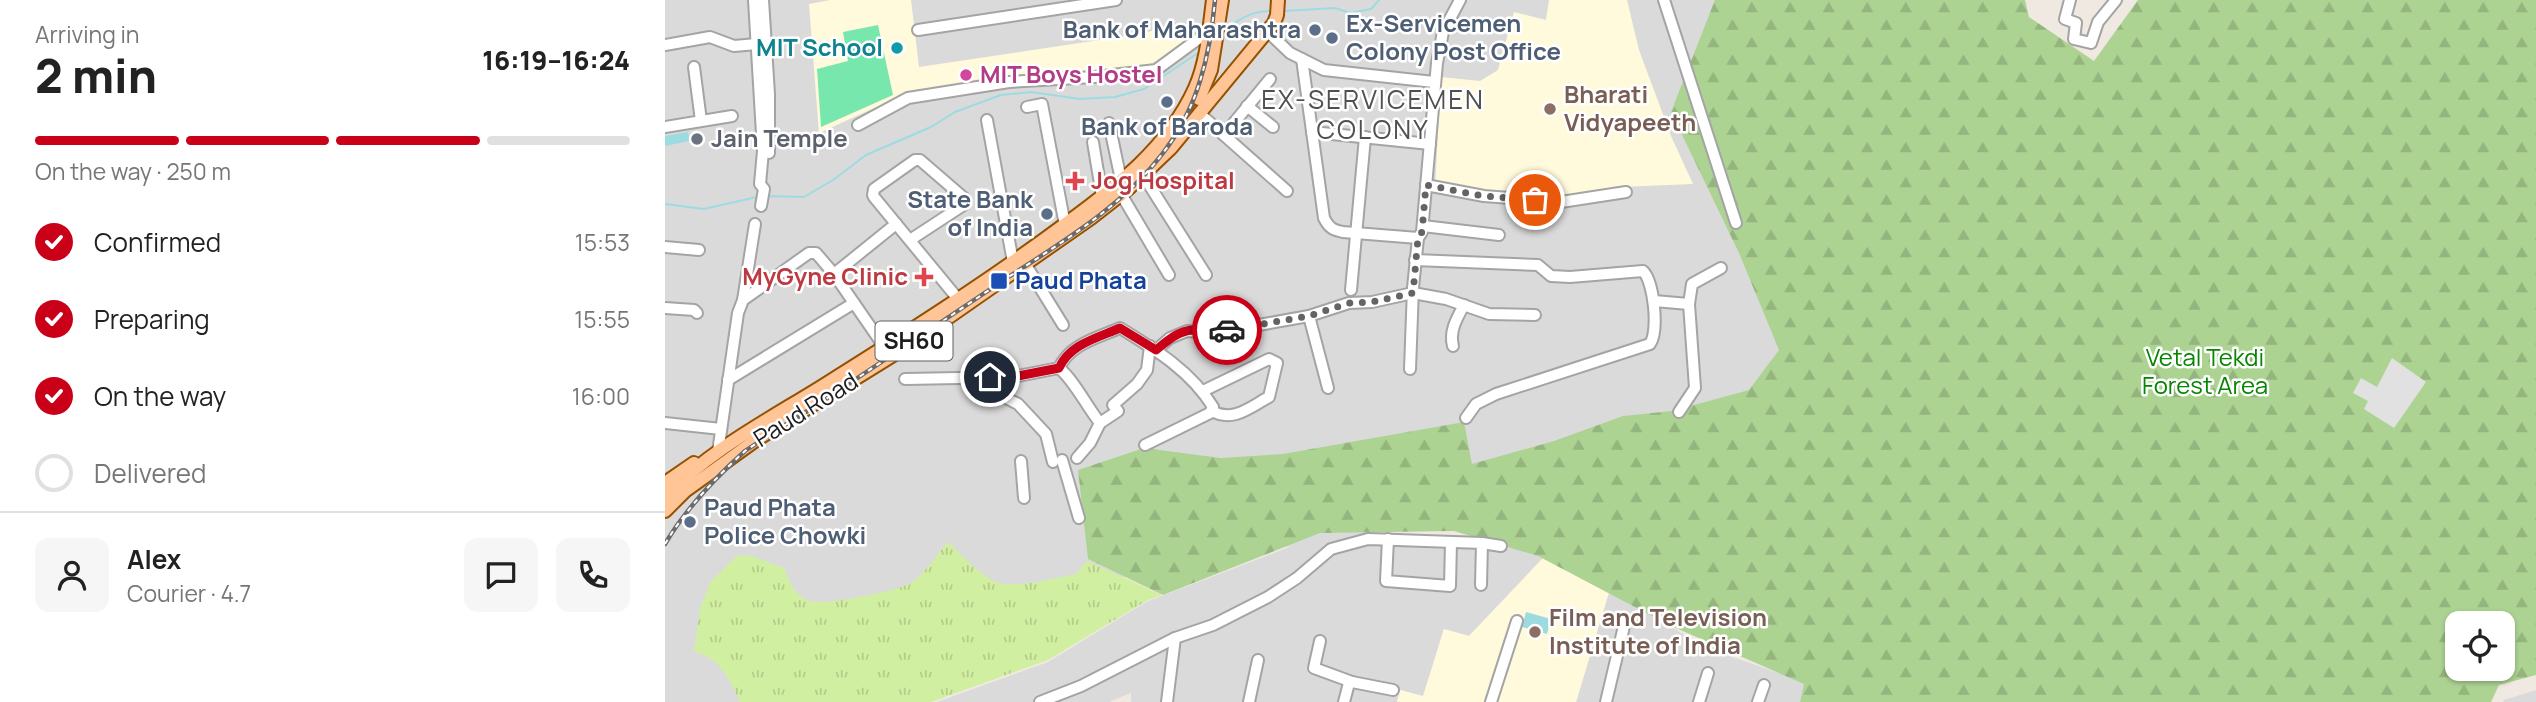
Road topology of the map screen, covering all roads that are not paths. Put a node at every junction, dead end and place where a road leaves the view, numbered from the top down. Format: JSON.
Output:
{"nodes":[{"id":1,"x":754,"y":0,"type":"edge"},
{"id":2,"x":763,"y":0,"type":"edge"},
{"id":3,"x":1116,"y":0,"type":"edge"},
{"id":4,"x":1213,"y":0,"type":"edge"},
{"id":5,"x":1222,"y":0,"type":"edge"},
{"id":6,"x":1459,"y":0,"type":"edge"},
{"id":7,"x":1664,"y":0,"type":"edge"},
{"id":8,"x":2070,"y":0,"type":"edge"},
{"id":9,"x":2111,"y":2,"type":"edge"},
{"id":10,"x":1280,"y":5,"type":"edge"},
{"id":11,"x":918,"y":30,"type":"dead end"},
{"id":12,"x":1267,"y":31,"type":"junction"},
{"id":13,"x":1213,"y":36,"type":"junction"},
{"id":14,"x":757,"y":44,"type":"junction"},
{"id":15,"x":665,"y":45,"type":"edge"},
{"id":16,"x":1302,"y":59,"type":"junction"},
{"id":17,"x":1206,"y":64,"type":"junction"},
{"id":18,"x":694,"y":67,"type":"dead end"},
{"id":19,"x":1270,"y":79,"type":"dead end"},
{"id":20,"x":1226,"y":81,"type":"junction"},
{"id":21,"x":1434,"y":82,"type":"junction"},
{"id":22,"x":1247,"y":106,"type":"junction"},
{"id":23,"x":1027,"y":107,"type":"dead end"},
{"id":24,"x":1199,"y":113,"type":"junction"},
{"id":25,"x":731,"y":116,"type":"dead end"},
{"id":26,"x":987,"y":120,"type":"dead end"},
{"id":27,"x":701,"y":121,"type":"junction"},
{"id":28,"x":1109,"y":123,"type":"dead end"},
{"id":29,"x":858,"y":125,"type":"dead end"},
{"id":30,"x":665,"y":127,"type":"edge"},
{"id":31,"x":1273,"y":127,"type":"dead end"},
{"id":32,"x":1312,"y":132,"type":"junction"},
{"id":33,"x":1224,"y":135,"type":"junction"},
{"id":34,"x":1365,"y":137,"type":"junction"},
{"id":35,"x":1093,"y":142,"type":"dead end"},
{"id":36,"x":1430,"y":144,"type":"junction"},
{"id":37,"x":1143,"y":175,"type":"junction"},
{"id":38,"x":1121,"y":180,"type":"junction"},
{"id":39,"x":1426,"y":185,"type":"junction"},
{"id":40,"x":1286,"y":191,"type":"dead end"},
{"id":41,"x":1626,"y":192,"type":"dead end"},
{"id":42,"x":1121,"y":194,"type":"junction"},
{"id":43,"x":1102,"y":196,"type":"junction"},
{"id":44,"x":1736,"y":223,"type":"dead end"},
{"id":45,"x":755,"y":224,"type":"dead end"},
{"id":46,"x":897,"y":224,"type":"junction"},
{"id":47,"x":1065,"y":225,"type":"junction"},
{"id":48,"x":1423,"y":226,"type":"junction"},
{"id":49,"x":1356,"y":233,"type":"junction"},
{"id":50,"x":1499,"y":235,"type":"dead end"},
{"id":51,"x":1418,"y":238,"type":"junction"},
{"id":52,"x":910,"y":240,"type":"junction"},
{"id":53,"x":665,"y":247,"type":"edge"},
{"id":54,"x":699,"y":250,"type":"dead end"},
{"id":55,"x":1415,"y":260,"type":"junction"},
{"id":56,"x":1020,"y":263,"type":"junction"},
{"id":57,"x":1721,"y":268,"type":"dead end"},
{"id":58,"x":834,"y":274,"type":"junction"},
{"id":59,"x":1169,"y":275,"type":"dead end"},
{"id":60,"x":1206,"y":275,"type":"dead end"},
{"id":61,"x":1351,"y":290,"type":"dead end"},
{"id":62,"x":1413,"y":293,"type":"junction"},
{"id":63,"x":958,"y":299,"type":"junction"},
{"id":64,"x":743,"y":300,"type":"junction"},
{"id":65,"x":1654,"y":301,"type":"junction"},
{"id":66,"x":854,"y":303,"type":"junction"},
{"id":67,"x":1689,"y":304,"type":"junction"},
{"id":68,"x":1464,"y":305,"type":"junction"},
{"id":69,"x":665,"y":308,"type":"edge"},
{"id":70,"x":697,"y":313,"type":"dead end"},
{"id":71,"x":1535,"y":315,"type":"dead end"},
{"id":72,"x":1309,"y":316,"type":"junction"},
{"id":73,"x":1063,"y":325,"type":"dead end"},
{"id":74,"x":1453,"y":346,"type":"dead end"},
{"id":75,"x":885,"y":348,"type":"junction"},
{"id":76,"x":1153,"y":348,"type":"junction"},
{"id":77,"x":1059,"y":368,"type":"junction"},
{"id":78,"x":1410,"y":369,"type":"dead end"},
{"id":79,"x":966,"y":377,"type":"junction"},
{"id":80,"x":905,"y":379,"type":"dead end"},
{"id":81,"x":728,"y":380,"type":"junction"},
{"id":82,"x":1328,"y":388,"type":"dead end"},
{"id":83,"x":1203,"y":391,"type":"junction"},
{"id":84,"x":1212,"y":411,"type":"junction"},
{"id":85,"x":1679,"y":412,"type":"dead end"},
{"id":86,"x":1466,"y":418,"type":"dead end"},
{"id":87,"x":665,"y":423,"type":"edge"},
{"id":88,"x":1100,"y":423,"type":"junction"},
{"id":89,"x":721,"y":429,"type":"junction"},
{"id":90,"x":1145,"y":444,"type":"dead end"},
{"id":91,"x":717,"y":453,"type":"junction"},
{"id":92,"x":1077,"y":458,"type":"dead end"},
{"id":93,"x":1021,"y":461,"type":"dead end"},
{"id":94,"x":665,"y":483,"type":"edge"},
{"id":95,"x":665,"y":497,"type":"edge"},
{"id":96,"x":1024,"y":498,"type":"dead end"},
{"id":97,"x":665,"y":511,"type":"edge"},
{"id":98,"x":1079,"y":518,"type":"dead end"},
{"id":99,"x":1388,"y":540,"type":"junction"},
{"id":100,"x":1451,"y":542,"type":"junction"},
{"id":101,"x":1482,"y":543,"type":"junction"},
{"id":102,"x":1501,"y":546,"type":"dead end"},
{"id":103,"x":1481,"y":585,"type":"dead end"},
{"id":104,"x":1517,"y":621,"type":"dead end"},
{"id":105,"x":1625,"y":622,"type":"dead end"},
{"id":106,"x":1175,"y":638,"type":"junction"},
{"id":107,"x":1320,"y":641,"type":"dead end"},
{"id":108,"x":1258,"y":660,"type":"dead end"},
{"id":109,"x":1708,"y":673,"type":"dead end"},
{"id":110,"x":1352,"y":682,"type":"junction"},
{"id":111,"x":1764,"y":685,"type":"dead end"},
{"id":112,"x":1393,"y":691,"type":"dead end"},
{"id":113,"x":1040,"y":702,"type":"edge"},
{"id":114,"x":1167,"y":702,"type":"edge"},
{"id":115,"x":1249,"y":702,"type":"edge"},
{"id":116,"x":1344,"y":702,"type":"edge"},
{"id":117,"x":1491,"y":702,"type":"edge"},
{"id":118,"x":1606,"y":702,"type":"edge"},
{"id":119,"x":1699,"y":702,"type":"edge"},
{"id":120,"x":1758,"y":702,"type":"edge"}],
"edges":[{"from":1,"to":14,"type":"street"},
{"from":2,"to":14,"type":"street"},
{"from":3,"to":11,"type":"street"},
{"from":4,"to":13,"type":"main road","name":"Paud Road"},
{"from":5,"to":13,"type":"main road"},
{"from":6,"to":21,"type":"street"},
{"from":7,"to":44,"type":"street"},
{"from":8,"to":9,"type":"street"},
{"from":10,"to":12,"type":"main road","name":"Paud Road","number":"SH60"},
{"from":12,"to":16,"type":"street"},
{"from":12,"to":20,"type":"main road","name":"Paud Road","number":"SH60"},
{"from":13,"to":17,"type":"main road","name":"Paud Road"},
{"from":13,"to":29,"type":"street"},
{"from":14,"to":15,"type":"street"},
{"from":16,"to":21,"type":"street"},
{"from":16,"to":32,"type":"street"},
{"from":17,"to":20,"type":"main road"},
{"from":17,"to":38,"type":"main road","name":"Paud Road"},
{"from":18,"to":27,"type":"street"},
{"from":19,"to":22,"type":"street"},
{"from":20,"to":24,"type":"main road","name":"Paud Road","number":"SH60"},
{"from":21,"to":36,"type":"street"},
{"from":22,"to":31,"type":"street"},
{"from":22,"to":33,"type":"street"},
{"from":23,"to":47,"type":"street"},
{"from":24,"to":33,"type":"street"},
{"from":24,"to":37,"type":"main road","name":"Paud Road","number":"SH60"},
{"from":25,"to":27,"type":"street"},
{"from":26,"to":56,"type":"street"},
{"from":27,"to":30,"type":"street"},
{"from":28,"to":38,"type":"street"},
{"from":32,"to":34,"type":"street"},
{"from":32,"to":49,"type":"street"},
{"from":33,"to":40,"type":"street"},
{"from":34,"to":36,"type":"street"},
{"from":34,"to":49,"type":"street"},
{"from":35,"to":43,"type":"street"},
{"from":36,"to":39,"type":"street"},
{"from":37,"to":42,"type":"main road","name":"Paud Road","number":"SH60"},
{"from":37,"to":60,"type":"street"},
{"from":38,"to":43,"type":"main road","name":"Paud Road"},
{"from":39,"to":41,"type":"street"},
{"from":39,"to":48,"type":"street"},
{"from":42,"to":56,"type":"main road","name":"Paud Road","number":"SH60"},
{"from":42,"to":59,"type":"street"},
{"from":43,"to":47,"type":"main road","name":"Paud Road"},
{"from":45,"to":64,"type":"street"},
{"from":46,"to":52,"type":"street"},
{"from":46,"to":52,"type":"street"},
{"from":46,"to":58,"type":"street"},
{"from":47,"to":56,"type":"main road","name":"Paud Road"},
{"from":48,"to":50,"type":"street"},
{"from":48,"to":51,"type":"street"},
{"from":49,"to":51,"type":"street"},
{"from":49,"to":61,"type":"street"},
{"from":51,"to":55,"type":"street"},
{"from":52,"to":63,"type":"street"},
{"from":53,"to":54,"type":"street"},
{"from":55,"to":62,"type":"street"},
{"from":55,"to":65,"type":"street"},
{"from":56,"to":63,"type":"main road","name":"Paud Road"},
{"from":56,"to":73,"type":"street"},
{"from":56,"to":97,"type":"main road","name":"Paud Road","number":"SH60"},
{"from":57,"to":67,"type":"street"},
{"from":58,"to":64,"type":"street"},
{"from":58,"to":66,"type":"street"},
{"from":62,"to":68,"type":"street"},
{"from":62,"to":72,"type":"street"},
{"from":62,"to":78,"type":"street"},
{"from":63,"to":75,"type":"main road","name":"Paud Road"},
{"from":64,"to":81,"type":"street"},
{"from":65,"to":67,"type":"street"},
{"from":65,"to":86,"type":"street"},
{"from":66,"to":75,"type":"street"},
{"from":66,"to":81,"type":"street"},
{"from":67,"to":85,"type":"street"},
{"from":68,"to":71,"type":"street"},
{"from":68,"to":74,"type":"street"},
{"from":69,"to":70,"type":"street"},
{"from":72,"to":76,"type":"street"},
{"from":72,"to":82,"type":"street"},
{"from":75,"to":91,"type":"main road","name":"Paud Road"},
{"from":76,"to":77,"type":"street"},
{"from":76,"to":83,"type":"street"},
{"from":76,"to":88,"type":"street"},
{"from":77,"to":79,"type":"street"},
{"from":77,"to":88,"type":"street"},
{"from":79,"to":80,"type":"street"},
{"from":79,"to":98,"type":"street"},
{"from":81,"to":89,"type":"street"},
{"from":83,"to":84,"type":"street"},
{"from":83,"to":84,"type":"street"},
{"from":84,"to":90,"type":"street"},
{"from":87,"to":89,"type":"street"},
{"from":88,"to":92,"type":"street"},
{"from":89,"to":91,"type":"street"},
{"from":91,"to":94,"type":"main road"},
{"from":91,"to":95,"type":"main road","name":"Paud Road"},
{"from":93,"to":96,"type":"street"},
{"from":99,"to":100,"type":"street"},
{"from":99,"to":100,"type":"street"},
{"from":99,"to":106,"type":"street"},
{"from":100,"to":101,"type":"street"},
{"from":101,"to":102,"type":"street"},
{"from":101,"to":103,"type":"street"},
{"from":104,"to":117,"type":"street"},
{"from":105,"to":118,"type":"street"},
{"from":106,"to":113,"type":"street"},
{"from":106,"to":114,"type":"street"},
{"from":107,"to":110,"type":"street"},
{"from":108,"to":115,"type":"street"},
{"from":109,"to":119,"type":"street"},
{"from":110,"to":112,"type":"street"},
{"from":110,"to":116,"type":"street"},
{"from":111,"to":120,"type":"street"}]}
